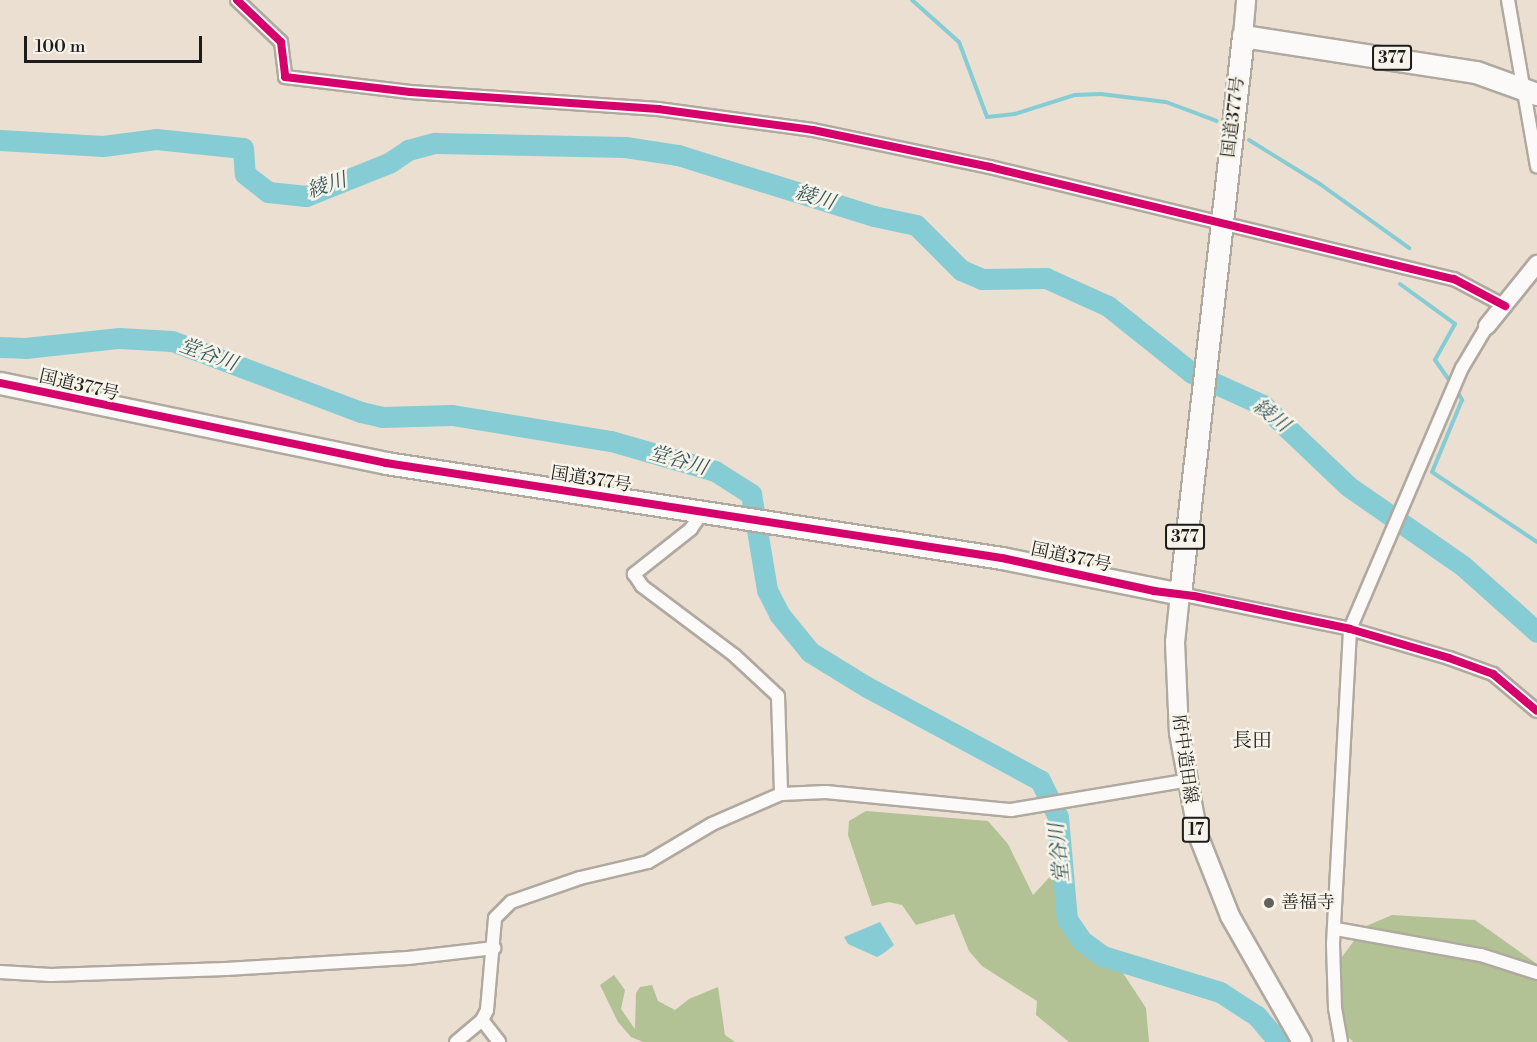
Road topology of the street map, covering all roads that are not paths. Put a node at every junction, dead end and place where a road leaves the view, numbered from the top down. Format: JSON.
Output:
{"nodes":[{"id":1,"x":237,"y":0,"type":"edge"},
{"id":2,"x":1246,"y":0,"type":"edge"},
{"id":3,"x":1508,"y":0,"type":"edge"},
{"id":4,"x":1243,"y":36,"type":"junction"},
{"id":5,"x":1530,"y":91,"type":"edge"},
{"id":6,"x":1537,"y":166,"type":"edge"},
{"id":7,"x":1220,"y":228,"type":"junction"},
{"id":8,"x":1537,"y":264,"type":"edge"},
{"id":9,"x":1505,"y":306,"type":"junction"},
{"id":10,"x":1487,"y":326,"type":"joint"},
{"id":11,"x":0,"y":383,"type":"edge"},
{"id":12,"x":702,"y":513,"type":"junction"},
{"id":13,"x":1180,"y":594,"type":"junction"},
{"id":14,"x":1350,"y":629,"type":"junction"},
{"id":15,"x":1537,"y":711,"type":"edge"},
{"id":16,"x":1185,"y":781,"type":"junction"},
{"id":17,"x":782,"y":794,"type":"junction"},
{"id":18,"x":1336,"y":929,"type":"junction"},
{"id":19,"x":495,"y":948,"type":"junction"},
{"id":20,"x":0,"y":972,"type":"edge"},
{"id":21,"x":1537,"y":973,"type":"edge"},
{"id":22,"x":482,"y":1020,"type":"junction"},
{"id":23,"x":456,"y":1042,"type":"edge"},
{"id":24,"x":499,"y":1042,"type":"edge"},
{"id":25,"x":1302,"y":1042,"type":"edge"},
{"id":26,"x":1341,"y":1042,"type":"edge"}],
"edges":[{"from":1,"to":7,"type":"street"},
{"from":2,"to":4,"type":"main road"},
{"from":3,"to":5,"type":"street"},
{"from":4,"to":5,"type":"highway","number":"377"},
{"from":4,"to":7,"type":"highway","name":"国道377号","number":"377"},
{"from":5,"to":6,"type":"street"},
{"from":7,"to":9,"type":"street"},
{"from":7,"to":13,"type":"highway","name":"国道377号","number":"377"},
{"from":8,"to":9,"type":"street"},
{"from":9,"to":10,"type":"street"},
{"from":10,"to":14,"type":"street"},
{"from":11,"to":12,"type":"highway","name":"国道377号"},
{"from":12,"to":13,"type":"highway","name":"国道377号"},
{"from":12,"to":17,"type":"street"},
{"from":13,"to":14,"type":"street"},
{"from":13,"to":16,"type":"main road","name":"府中造田線","number":"17"},
{"from":14,"to":15,"type":"street"},
{"from":14,"to":18,"type":"street"},
{"from":16,"to":17,"type":"street"},
{"from":16,"to":25,"type":"main road","name":"府中造田線","number":"17"},
{"from":17,"to":19,"type":"street"},
{"from":18,"to":21,"type":"street"},
{"from":18,"to":26,"type":"street"},
{"from":19,"to":20,"type":"street"},
{"from":19,"to":22,"type":"street"},
{"from":22,"to":23,"type":"street"},
{"from":22,"to":24,"type":"street"}]}
